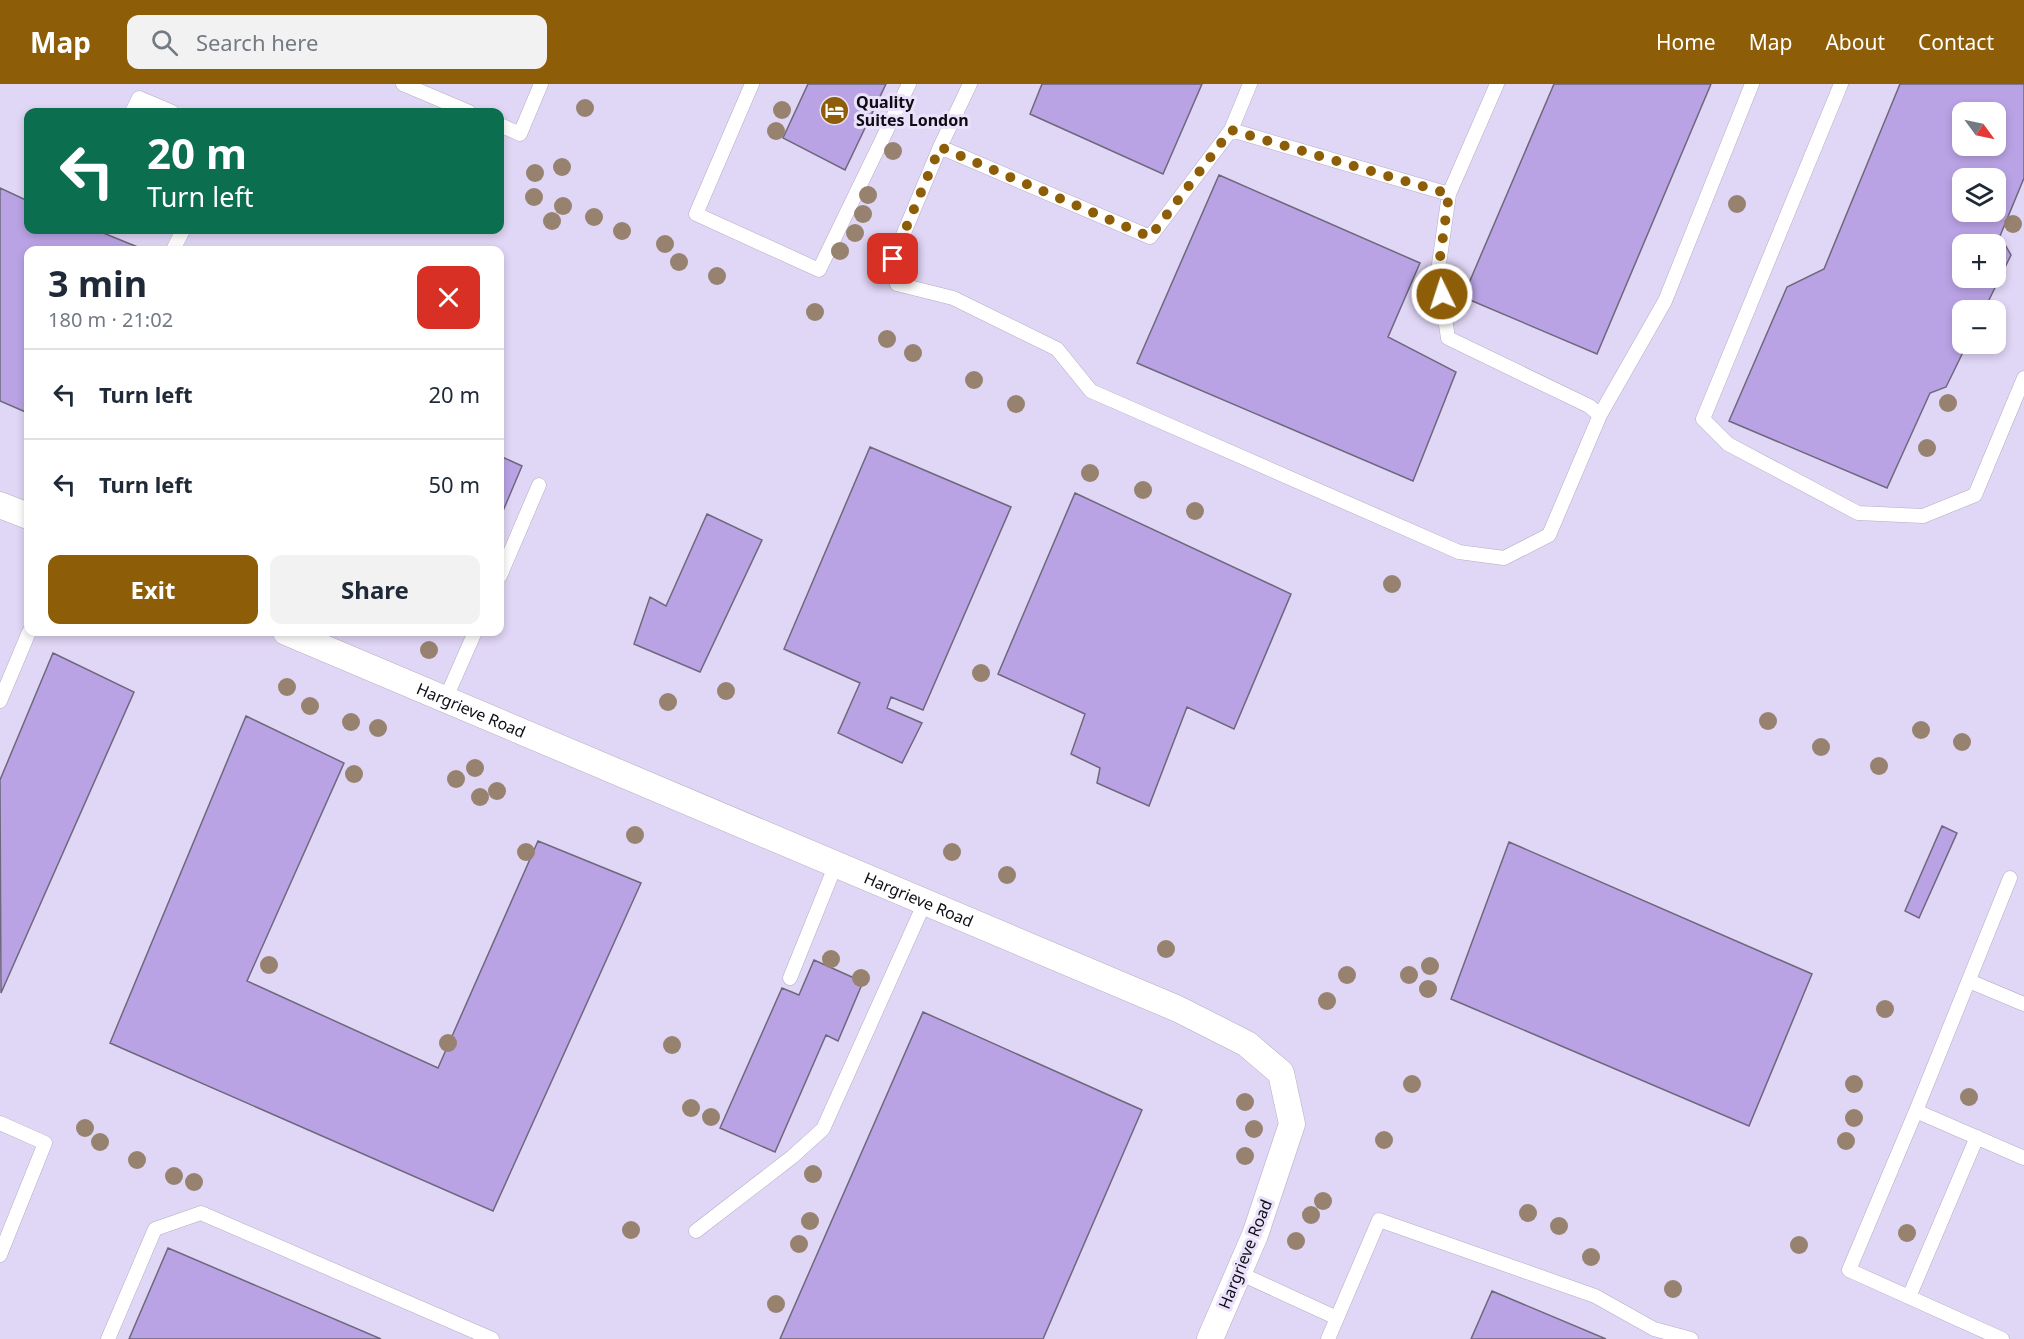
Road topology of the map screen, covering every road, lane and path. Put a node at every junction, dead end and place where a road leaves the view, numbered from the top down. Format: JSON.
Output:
{"nodes":[{"id":1,"x":403,"y":84,"type":"edge"},
{"id":2,"x":541,"y":84,"type":"edge"},
{"id":3,"x":752,"y":84,"type":"edge"},
{"id":4,"x":909,"y":84,"type":"edge"},
{"id":5,"x":970,"y":84,"type":"edge"},
{"id":6,"x":1250,"y":84,"type":"edge"},
{"id":7,"x":1497,"y":84,"type":"edge"},
{"id":8,"x":1752,"y":84,"type":"edge"},
{"id":9,"x":1841,"y":84,"type":"edge"},
{"id":10,"x":134,"y":108,"type":"edge"},
{"id":11,"x":163,"y":108,"type":"edge"},
{"id":12,"x":460,"y":108,"type":"edge"},
{"id":13,"x":504,"y":127,"type":"edge"},
{"id":14,"x":1231,"y":130,"type":"junction"},
{"id":15,"x":940,"y":147,"type":"junction"},
{"id":16,"x":1449,"y":194,"type":"junction"},
{"id":17,"x":2024,"y":378,"type":"edge"},
{"id":18,"x":1600,"y":415,"type":"junction"},
{"id":19,"x":539,"y":486,"type":"dead end"},
{"id":20,"x":0,"y":505,"type":"edge"},
{"id":21,"x":24,"y":514,"type":"edge"},
{"id":22,"x":504,"y":567,"type":"edge"},
{"id":23,"x":27,"y":636,"type":"edge"},
{"id":24,"x":295,"y":636,"type":"edge"},
{"id":25,"x":473,"y":636,"type":"edge"},
{"id":26,"x":0,"y":700,"type":"edge"},
{"id":27,"x":445,"y":700,"type":"junction"},
{"id":28,"x":836,"y":864,"type":"junction"},
{"id":29,"x":2010,"y":878,"type":"dead end"},
{"id":30,"x":925,"y":902,"type":"junction"},
{"id":31,"x":790,"y":978,"type":"dead end"},
{"id":32,"x":1968,"y":981,"type":"junction"},
{"id":33,"x":2024,"y":1004,"type":"edge"},
{"id":34,"x":1916,"y":1111,"type":"junction"},
{"id":35,"x":0,"y":1124,"type":"edge"},
{"id":36,"x":1977,"y":1137,"type":"junction"},
{"id":37,"x":2024,"y":1158,"type":"edge"},
{"id":38,"x":696,"y":1231,"type":"dead end"},
{"id":39,"x":0,"y":1255,"type":"edge"},
{"id":40,"x":1239,"y":1273,"type":"junction"},
{"id":41,"x":1910,"y":1298,"type":"junction"},
{"id":42,"x":1337,"y":1318,"type":"junction"},
{"id":43,"x":108,"y":1339,"type":"edge"},
{"id":44,"x":492,"y":1339,"type":"edge"},
{"id":45,"x":1210,"y":1339,"type":"edge"},
{"id":46,"x":1328,"y":1339,"type":"edge"},
{"id":47,"x":1691,"y":1339,"type":"edge"},
{"id":48,"x":2002,"y":1339,"type":"edge"}],
"edges":[{"from":1,"to":12,"type":"lane"},
{"from":2,"to":13,"type":"lane"},
{"from":3,"to":4,"type":"lane"},
{"from":5,"to":15,"type":"lane"},
{"from":6,"to":14,"type":"lane"},
{"from":7,"to":16,"type":"lane"},
{"from":8,"to":18,"type":"lane"},
{"from":9,"to":17,"type":"lane"},
{"from":10,"to":11,"type":"lane"},
{"from":14,"to":15,"type":"lane"},
{"from":14,"to":16,"type":"lane"},
{"from":15,"to":18,"type":"lane"},
{"from":16,"to":18,"type":"lane"},
{"from":19,"to":22,"type":"lane"},
{"from":20,"to":21,"type":"street"},
{"from":23,"to":26,"type":"lane"},
{"from":24,"to":27,"type":"street","name":"Hargrieve Road"},
{"from":25,"to":27,"type":"lane"},
{"from":27,"to":28,"type":"street","name":"Hargrieve Road"},
{"from":28,"to":30,"type":"street","name":"Hargrieve Road"},
{"from":28,"to":31,"type":"lane"},
{"from":29,"to":32,"type":"lane"},
{"from":30,"to":38,"type":"lane"},
{"from":30,"to":40,"type":"street","name":"Hargrieve Road"},
{"from":32,"to":33,"type":"lane"},
{"from":32,"to":34,"type":"lane"},
{"from":34,"to":36,"type":"lane"},
{"from":34,"to":41,"type":"lane"},
{"from":35,"to":39,"type":"lane"},
{"from":36,"to":37,"type":"lane"},
{"from":36,"to":41,"type":"lane"},
{"from":40,"to":42,"type":"lane"},
{"from":40,"to":45,"type":"street","name":"Hargrieve Road"},
{"from":41,"to":48,"type":"lane"},
{"from":42,"to":46,"type":"lane"},
{"from":42,"to":47,"type":"lane"},
{"from":43,"to":44,"type":"lane"}]}
